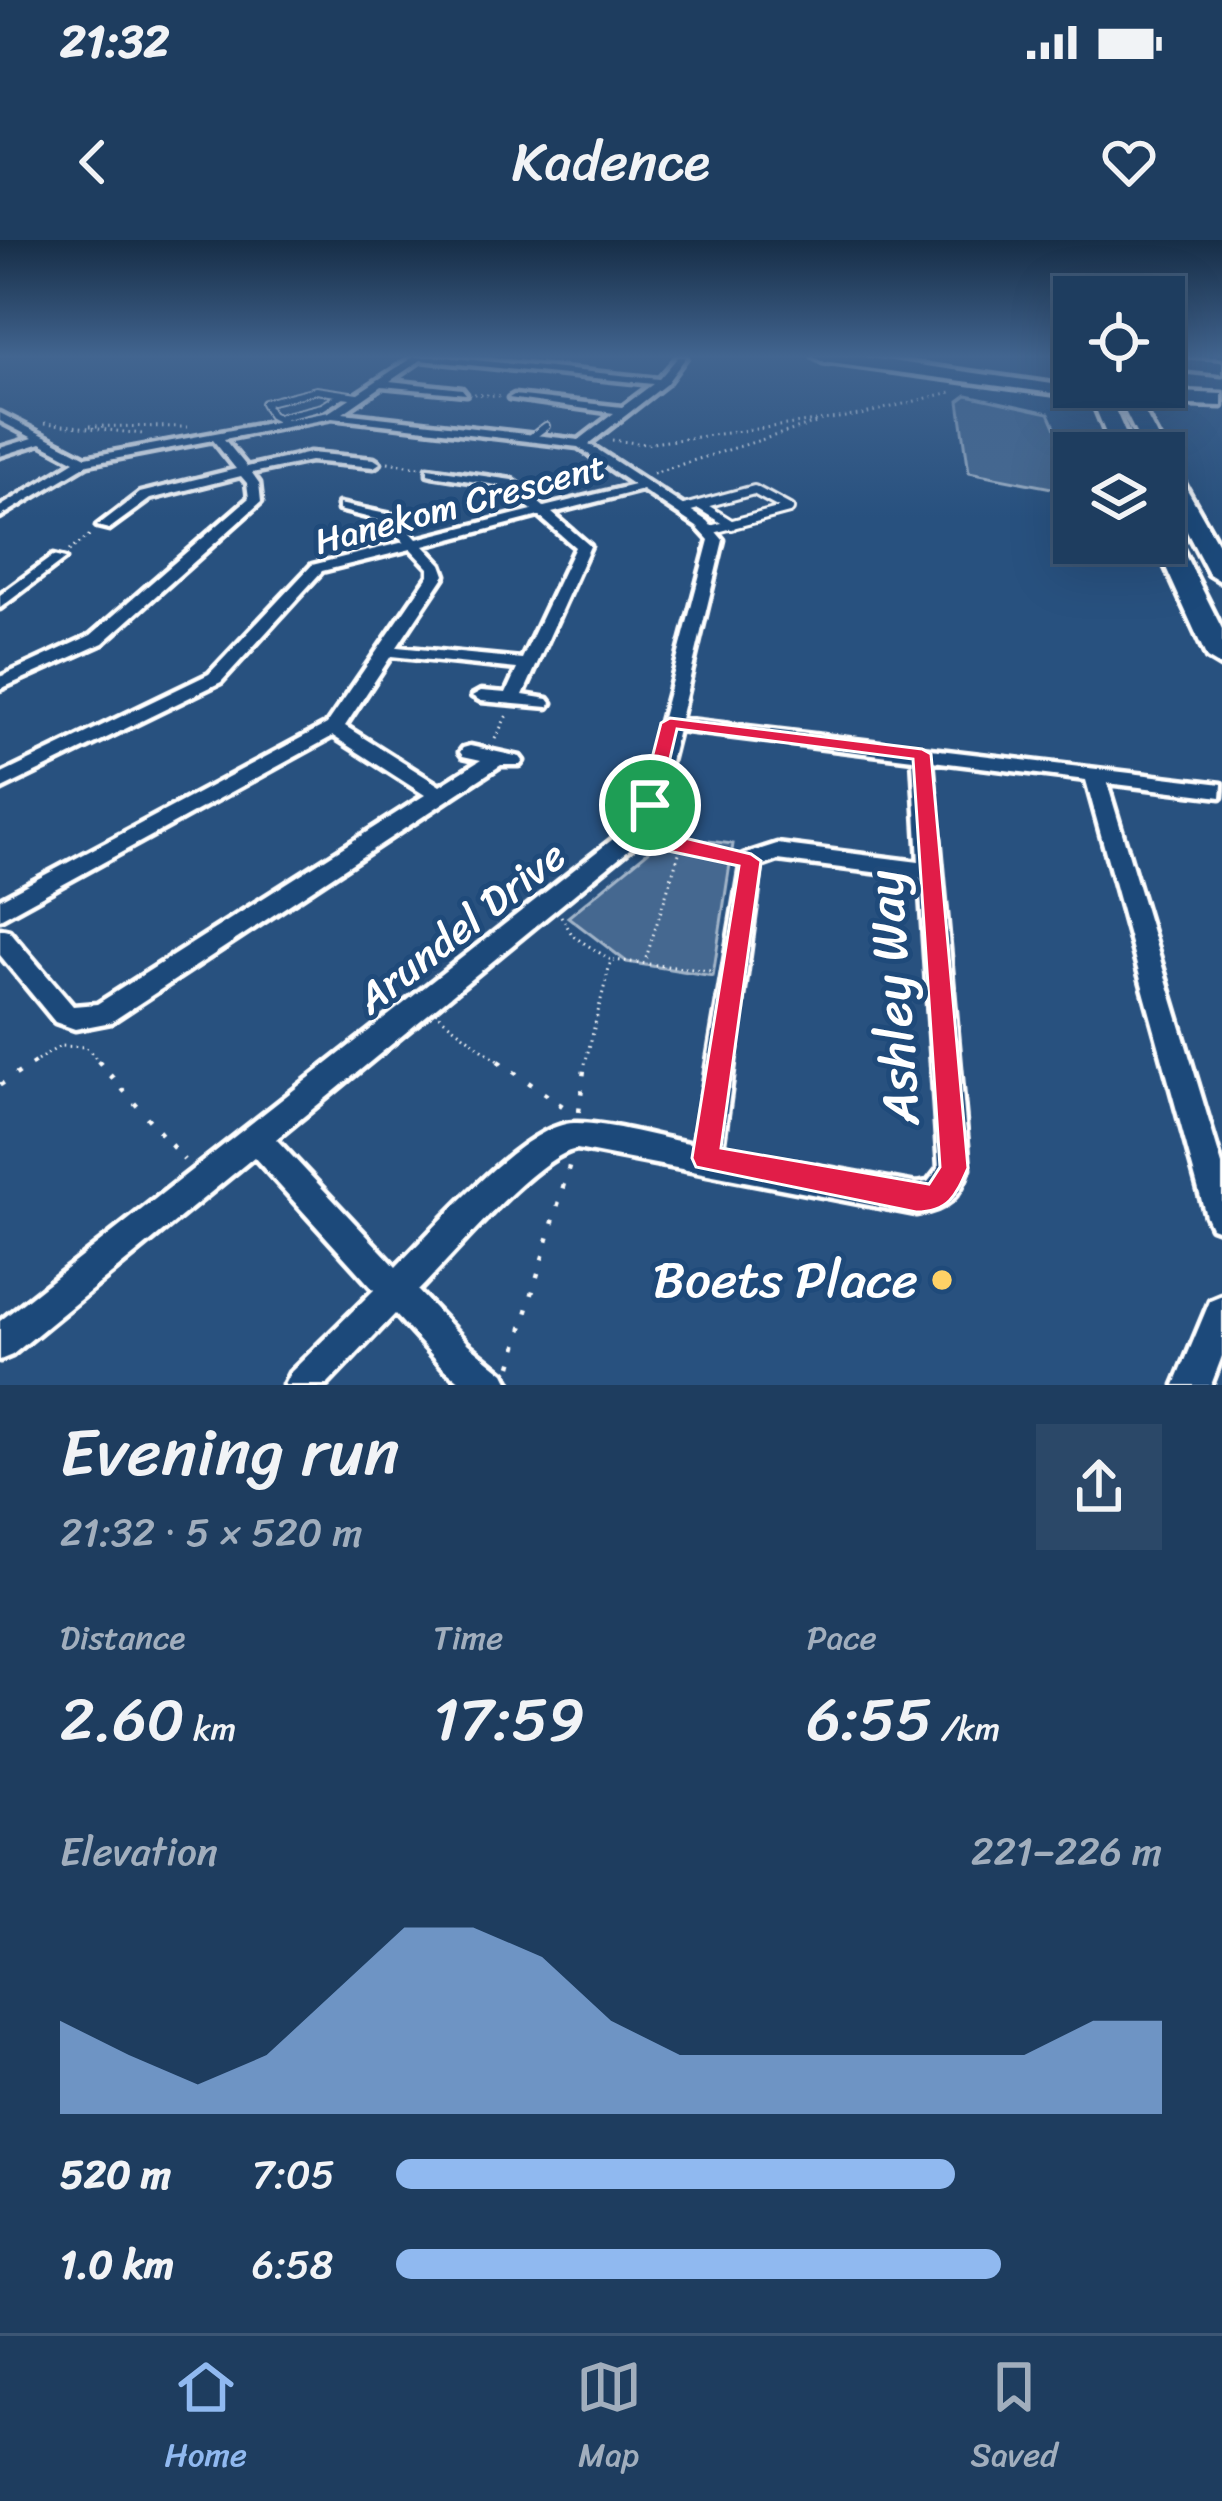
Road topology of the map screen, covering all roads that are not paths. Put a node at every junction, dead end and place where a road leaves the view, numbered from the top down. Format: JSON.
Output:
{"nodes":[{"id":1,"x":267,"y":410,"type":"edge"},
{"id":2,"x":312,"y":410,"type":"edge"},
{"id":3,"x":338,"y":410,"type":"edge"},
{"id":4,"x":619,"y":410,"type":"edge"},
{"id":5,"x":1095,"y":410,"type":"edge"},
{"id":6,"x":1104,"y":410,"type":"edge"},
{"id":7,"x":624,"y":411,"type":"joint"},
{"id":8,"x":332,"y":415,"type":"junction"},
{"id":9,"x":0,"y":416,"type":"edge"},
{"id":10,"x":284,"y":420,"type":"junction"},
{"id":11,"x":1109,"y":423,"type":"junction"},
{"id":12,"x":1114,"y":432,"type":"edge"},
{"id":13,"x":224,"y":434,"type":"junction"},
{"id":14,"x":42,"y":439,"type":"junction"},
{"id":15,"x":586,"y":441,"type":"junction"},
{"id":16,"x":0,"y":452,"type":"edge"},
{"id":17,"x":84,"y":461,"type":"junction"},
{"id":18,"x":376,"y":461,"type":"road end"},
{"id":19,"x":435,"y":469,"type":"road end"},
{"id":20,"x":244,"y":471,"type":"junction"},
{"id":21,"x":639,"y":483,"type":"junction"},
{"id":22,"x":1185,"y":506,"type":"edge"},
{"id":23,"x":344,"y":507,"type":"dead end"},
{"id":24,"x":690,"y":507,"type":"junction"},
{"id":25,"x":543,"y":510,"type":"junction"},
{"id":26,"x":0,"y":513,"type":"edge"},
{"id":27,"x":85,"y":524,"type":"dead end"},
{"id":28,"x":732,"y":526,"type":"junction"},
{"id":29,"x":710,"y":530,"type":"junction"},
{"id":30,"x":413,"y":542,"type":"junction"},
{"id":31,"x":37,"y":557,"type":"dead end"},
{"id":32,"x":58,"y":559,"type":"junction"},
{"id":33,"x":77,"y":561,"type":"dead end"},
{"id":34,"x":1177,"y":564,"type":"edge"},
{"id":35,"x":1222,"y":574,"type":"edge"},
{"id":36,"x":0,"y":603,"type":"edge"},
{"id":37,"x":389,"y":651,"type":"junction"},
{"id":38,"x":1222,"y":658,"type":"edge"},
{"id":39,"x":527,"y":665,"type":"junction"},
{"id":40,"x":0,"y":684,"type":"edge"},
{"id":41,"x":481,"y":696,"type":"dead end"},
{"id":42,"x":512,"y":700,"type":"junction"},
{"id":43,"x":542,"y":703,"type":"dead end"},
{"id":44,"x":670,"y":723,"type":"junction"},
{"id":45,"x":334,"y":728,"type":"junction"},
{"id":46,"x":922,"y":754,"type":"junction"},
{"id":47,"x":492,"y":757,"type":"road end"},
{"id":48,"x":1094,"y":773,"type":"junction"},
{"id":49,"x":0,"y":783,"type":"edge"},
{"id":50,"x":1221,"y":790,"type":"edge"},
{"id":51,"x":441,"y":796,"type":"junction"},
{"id":52,"x":931,"y":871,"type":"junction"},
{"id":53,"x":0,"y":910,"type":"edge"},
{"id":54,"x":0,"y":938,"type":"edge"},
{"id":55,"x":254,"y":1136,"type":"junction"},
{"id":56,"x":706,"y":1158,"type":"junction"},
{"id":57,"x":1222,"y":1216,"type":"edge"},
{"id":58,"x":395,"y":1290,"type":"junction"},
{"id":59,"x":1222,"y":1313,"type":"edge"},
{"id":60,"x":0,"y":1343,"type":"edge"},
{"id":61,"x":302,"y":1385,"type":"edge"},
{"id":62,"x":492,"y":1385,"type":"edge"},
{"id":63,"x":1193,"y":1385,"type":"edge"}],
"edges":[{"from":1,"to":10,"type":"lane"},
{"from":2,"to":10,"type":"lane"},
{"from":3,"to":8,"type":"street"},
{"from":4,"to":7,"type":"street"},
{"from":5,"to":11,"type":"highway"},
{"from":6,"to":11,"type":"main road"},
{"from":7,"to":15,"type":"street"},
{"from":8,"to":10,"type":"street"},
{"from":8,"to":15,"type":"street"},
{"from":9,"to":14,"type":"street"},
{"from":10,"to":13,"type":"street"},
{"from":11,"to":12,"type":"main road"},
{"from":13,"to":17,"type":"street"},
{"from":13,"to":20,"type":"street"},
{"from":14,"to":16,"type":"street"},
{"from":14,"to":17,"type":"street"},
{"from":15,"to":21,"type":"street"},
{"from":17,"to":26,"type":"street"},
{"from":18,"to":20,"type":"street"},
{"from":19,"to":25,"type":"street"},
{"from":20,"to":27,"type":"street"},
{"from":20,"to":40,"type":"street"},
{"from":21,"to":24,"type":"street"},
{"from":21,"to":25,"type":"street","name":"Hanekom Crescent"},
{"from":22,"to":35,"type":"main road"},
{"from":23,"to":30,"type":"street"},
{"from":24,"to":28,"type":"lane"},
{"from":24,"to":28,"type":"lane"},
{"from":24,"to":29,"type":"street"},
{"from":25,"to":30,"type":"street","name":"Hanekom Crescent"},
{"from":25,"to":39,"type":"street"},
{"from":28,"to":29,"type":"lane"},
{"from":29,"to":44,"type":"street"},
{"from":30,"to":37,"type":"street"},
{"from":30,"to":49,"type":"street","name":"Hanekom Crescent"},
{"from":31,"to":32,"type":"street"},
{"from":32,"to":33,"type":"street"},
{"from":32,"to":36,"type":"street"},
{"from":34,"to":38,"type":"main road"},
{"from":37,"to":39,"type":"street"},
{"from":37,"to":45,"type":"street"},
{"from":39,"to":42,"type":"street"},
{"from":41,"to":42,"type":"street"},
{"from":42,"to":43,"type":"street"},
{"from":44,"to":46,"type":"street"},
{"from":44,"to":55,"type":"street","name":"Arundel Drive"},
{"from":45,"to":51,"type":"street"},
{"from":45,"to":53,"type":"street"},
{"from":46,"to":48,"type":"street"},
{"from":46,"to":52,"type":"street","name":"Ashley Way"},
{"from":47,"to":51,"type":"street"},
{"from":48,"to":50,"type":"street"},
{"from":48,"to":57,"type":"street"},
{"from":51,"to":54,"type":"street"},
{"from":52,"to":56,"type":"street"},
{"from":52,"to":56,"type":"street","name":"Ashley Way"},
{"from":55,"to":58,"type":"street"},
{"from":55,"to":60,"type":"street","name":"Arundel Drive"},
{"from":56,"to":58,"type":"street","name":"Ashley Way"},
{"from":58,"to":61,"type":"street"},
{"from":58,"to":62,"type":"street"},
{"from":59,"to":63,"type":"street"}]}
